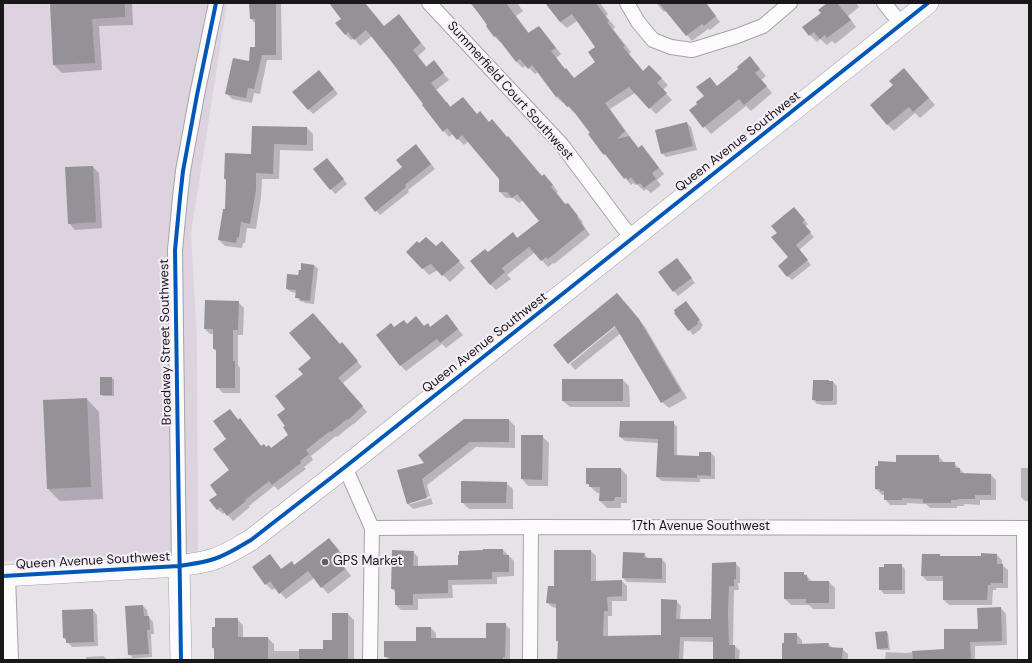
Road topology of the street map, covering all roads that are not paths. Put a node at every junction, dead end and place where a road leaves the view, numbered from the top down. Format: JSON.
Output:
{"nodes":[{"id":1,"x":216,"y":3,"type":"edge"},
{"id":2,"x":429,"y":3,"type":"edge"},
{"id":3,"x":627,"y":3,"type":"edge"},
{"id":4,"x":790,"y":3,"type":"edge"},
{"id":5,"x":884,"y":3,"type":"edge"},
{"id":6,"x":928,"y":3,"type":"edge"},
{"id":7,"x":902,"y":24,"type":"junction"},
{"id":8,"x":632,"y":239,"type":"junction"},
{"id":9,"x":345,"y":467,"type":"junction"},
{"id":10,"x":531,"y":527,"type":"junction"},
{"id":11,"x":372,"y":528,"type":"junction"},
{"id":12,"x":1027,"y":528,"type":"edge"},
{"id":13,"x":179,"y":566,"type":"junction"},
{"id":14,"x":5,"y":576,"type":"edge"},
{"id":15,"x":11,"y":660,"type":"edge"},
{"id":16,"x":181,"y":660,"type":"edge"},
{"id":17,"x":370,"y":660,"type":"edge"},
{"id":18,"x":530,"y":660,"type":"edge"},
{"id":19,"x":1024,"y":660,"type":"edge"}],
"edges":[{"from":1,"to":13,"type":"street","name":"Broadway Street Southwest"},
{"from":2,"to":8,"type":"street","name":"Summerfield Court Southwest"},
{"from":3,"to":4,"type":"street"},
{"from":5,"to":7,"type":"street"},
{"from":6,"to":7,"type":"main road","name":"Queen Avenue Southwest"},
{"from":7,"to":8,"type":"main road","name":"Queen Avenue Southwest"},
{"from":8,"to":9,"type":"main road","name":"Queen Avenue Southwest"},
{"from":9,"to":11,"type":"street"},
{"from":9,"to":13,"type":"main road","name":"Queen Avenue Southwest"},
{"from":10,"to":11,"type":"street","name":"17th Avenue Southwest"},
{"from":10,"to":12,"type":"street","name":"17th Avenue Southwest"},
{"from":10,"to":18,"type":"street"},
{"from":11,"to":17,"type":"street"},
{"from":12,"to":19,"type":"street"},
{"from":13,"to":14,"type":"main road","name":"Queen Avenue Southwest"},
{"from":13,"to":16,"type":"main road","name":"Broadway Street Southwest"},
{"from":14,"to":15,"type":"street"}]}
